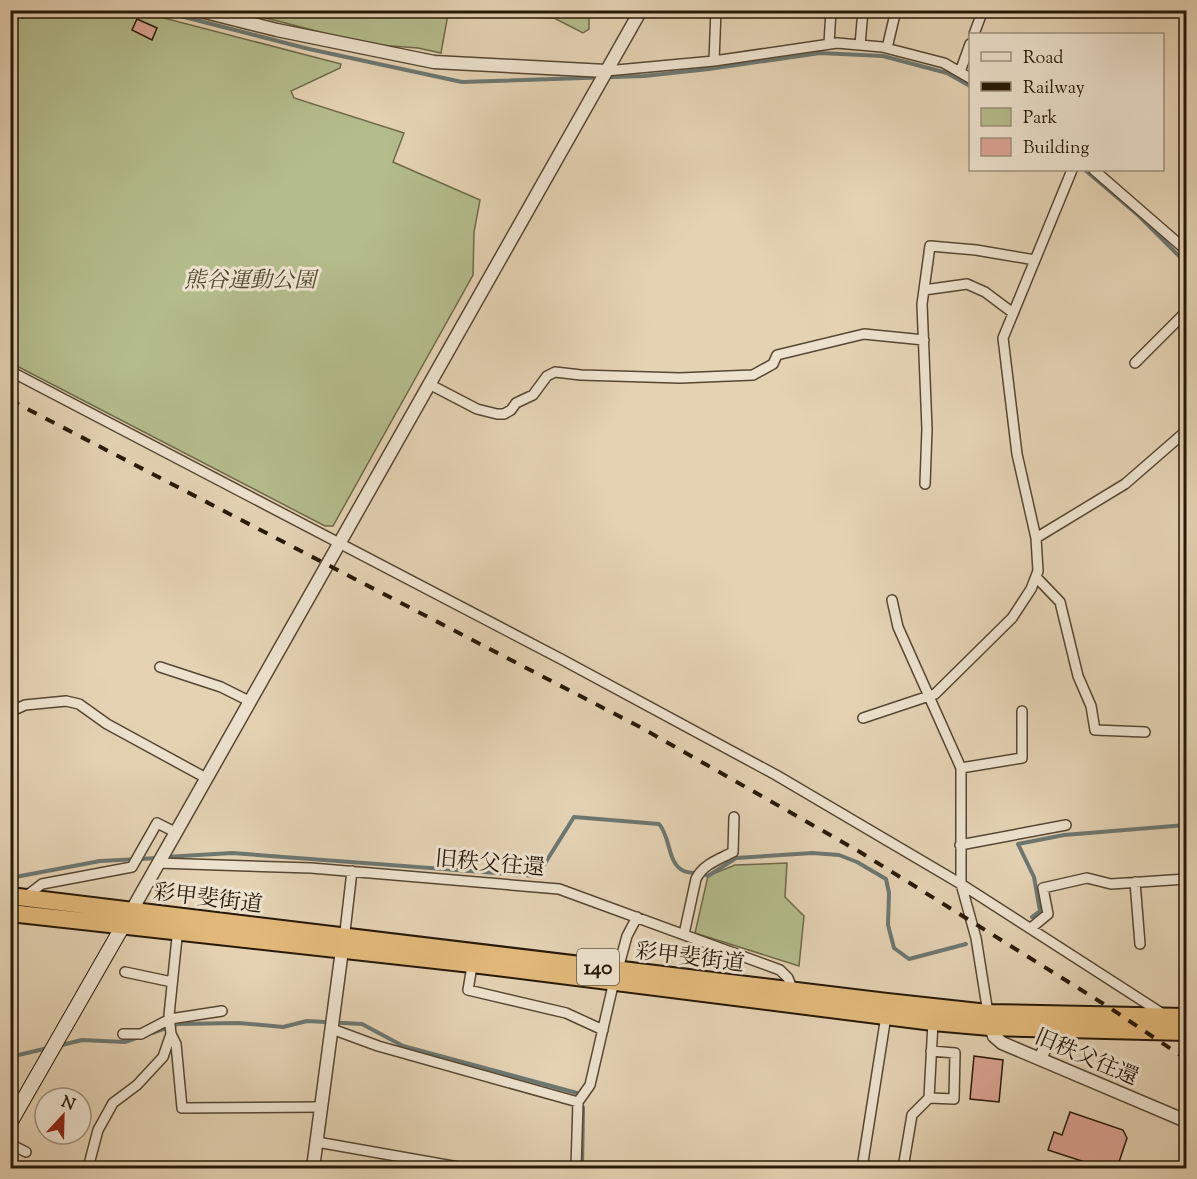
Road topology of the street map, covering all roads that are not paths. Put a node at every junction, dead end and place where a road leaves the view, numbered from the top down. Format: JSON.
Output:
{"nodes":[{"id":1,"x":197,"y":10,"type":"edge"},
{"id":2,"x":641,"y":10,"type":"edge"},
{"id":3,"x":716,"y":10,"type":"edge"},
{"id":4,"x":831,"y":10,"type":"edge"},
{"id":5,"x":863,"y":10,"type":"edge"},
{"id":6,"x":896,"y":10,"type":"edge"},
{"id":7,"x":983,"y":10,"type":"edge"},
{"id":8,"x":974,"y":33,"type":"edge"},
{"id":9,"x":829,"y":44,"type":"junction"},
{"id":10,"x":860,"y":45,"type":"junction"},
{"id":11,"x":969,"y":47,"type":"edge"},
{"id":12,"x":887,"y":48,"type":"junction"},
{"id":13,"x":714,"y":61,"type":"junction"},
{"id":14,"x":606,"y":71,"type":"junction"},
{"id":15,"x":960,"y":72,"type":"junction"},
{"id":16,"x":969,"y":77,"type":"edge"},
{"id":17,"x":1072,"y":171,"type":"edge"},
{"id":18,"x":1095,"y":171,"type":"edge"},
{"id":19,"x":1186,"y":250,"type":"edge"},
{"id":20,"x":1035,"y":260,"type":"junction"},
{"id":21,"x":924,"y":290,"type":"junction"},
{"id":22,"x":1186,"y":312,"type":"edge"},
{"id":23,"x":1013,"y":313,"type":"junction"},
{"id":24,"x":924,"y":340,"type":"junction"},
{"id":25,"x":1135,"y":363,"type":"dead end"},
{"id":26,"x":10,"y":371,"type":"edge"},
{"id":27,"x":429,"y":384,"type":"junction"},
{"id":28,"x":1186,"y":431,"type":"edge"},
{"id":29,"x":925,"y":484,"type":"dead end"},
{"id":30,"x":1036,"y":538,"type":"junction"},
{"id":31,"x":339,"y":543,"type":"junction"},
{"id":32,"x":1036,"y":577,"type":"junction"},
{"id":33,"x":892,"y":600,"type":"dead end"},
{"id":34,"x":160,"y":667,"type":"dead end"},
{"id":35,"x":929,"y":696,"type":"junction"},
{"id":36,"x":249,"y":700,"type":"junction"},
{"id":37,"x":1022,"y":711,"type":"dead end"},
{"id":38,"x":10,"y":712,"type":"edge"},
{"id":39,"x":863,"y":718,"type":"dead end"},
{"id":40,"x":1145,"y":732,"type":"dead end"},
{"id":41,"x":961,"y":768,"type":"junction"},
{"id":42,"x":206,"y":778,"type":"junction"},
{"id":43,"x":734,"y":817,"type":"dead end"},
{"id":44,"x":1066,"y":825,"type":"dead end"},
{"id":45,"x":175,"y":832,"type":"junction"},
{"id":46,"x":960,"y":845,"type":"junction"},
{"id":47,"x":158,"y":863,"type":"junction"},
{"id":48,"x":352,"y":871,"type":"junction"},
{"id":49,"x":1186,"y":880,"type":"edge"},
{"id":50,"x":1135,"y":882,"type":"junction"},
{"id":51,"x":961,"y":884,"type":"junction"},
{"id":52,"x":17,"y":897,"type":"edge"},
{"id":53,"x":132,"y":910,"type":"junction"},
{"id":54,"x":10,"y":913,"type":"edge"},
{"id":55,"x":637,"y":917,"type":"junction"},
{"id":56,"x":178,"y":924,"type":"junction"},
{"id":57,"x":123,"y":927,"type":"junction"},
{"id":58,"x":1031,"y":928,"type":"junction"},
{"id":59,"x":684,"y":934,"type":"junction"},
{"id":60,"x":343,"y":943,"type":"junction"},
{"id":61,"x":1140,"y":944,"type":"dead end"},
{"id":62,"x":473,"y":958,"type":"junction"},
{"id":63,"x":125,"y":972,"type":"dead end"},
{"id":64,"x":616,"y":975,"type":"junction"},
{"id":65,"x":172,"y":982,"type":"junction"},
{"id":66,"x":793,"y":992,"type":"junction"},
{"id":67,"x":222,"y":1011,"type":"dead end"},
{"id":68,"x":886,"y":1016,"type":"junction"},
{"id":69,"x":1186,"y":1017,"type":"edge"},
{"id":70,"x":1169,"y":1018,"type":"junction"},
{"id":71,"x":170,"y":1019,"type":"junction"},
{"id":72,"x":989,"y":1020,"type":"junction"},
{"id":73,"x":933,"y":1022,"type":"junction"},
{"id":74,"x":1054,"y":1028,"type":"junction"},
{"id":75,"x":332,"y":1029,"type":"junction"},
{"id":76,"x":603,"y":1030,"type":"junction"},
{"id":77,"x":1186,"y":1030,"type":"edge"},
{"id":78,"x":123,"y":1034,"type":"dead end"},
{"id":79,"x":171,"y":1034,"type":"junction"},
{"id":80,"x":931,"y":1052,"type":"junction"},
{"id":81,"x":1040,"y":1059,"type":"junction"},
{"id":82,"x":928,"y":1098,"type":"junction"},
{"id":83,"x":578,"y":1102,"type":"junction"},
{"id":84,"x":321,"y":1107,"type":"junction"},
{"id":85,"x":1186,"y":1121,"type":"edge"},
{"id":86,"x":10,"y":1123,"type":"edge"},
{"id":87,"x":317,"y":1142,"type":"junction"},
{"id":88,"x":10,"y":1144,"type":"edge"},
{"id":89,"x":26,"y":1152,"type":"dead end"},
{"id":90,"x":88,"y":1168,"type":"edge"},
{"id":91,"x":313,"y":1168,"type":"edge"},
{"id":92,"x":464,"y":1168,"type":"edge"},
{"id":93,"x":576,"y":1168,"type":"edge"},
{"id":94,"x":862,"y":1168,"type":"edge"},
{"id":95,"x":903,"y":1168,"type":"edge"}],
"edges":[{"from":1,"to":14,"type":"street"},
{"from":2,"to":14,"type":"street"},
{"from":3,"to":13,"type":"street"},
{"from":4,"to":9,"type":"street"},
{"from":5,"to":10,"type":"street"},
{"from":6,"to":12,"type":"street"},
{"from":7,"to":8,"type":"street"},
{"from":9,"to":10,"type":"street"},
{"from":9,"to":13,"type":"street"},
{"from":10,"to":12,"type":"street"},
{"from":11,"to":15,"type":"street"},
{"from":12,"to":15,"type":"street"},
{"from":13,"to":14,"type":"street"},
{"from":14,"to":27,"type":"street"},
{"from":15,"to":16,"type":"street"},
{"from":17,"to":20,"type":"street"},
{"from":18,"to":19,"type":"street"},
{"from":20,"to":21,"type":"street"},
{"from":20,"to":23,"type":"street"},
{"from":21,"to":23,"type":"street"},
{"from":21,"to":24,"type":"street"},
{"from":22,"to":25,"type":"street"},
{"from":23,"to":30,"type":"street"},
{"from":24,"to":27,"type":"street"},
{"from":24,"to":29,"type":"street"},
{"from":26,"to":31,"type":"street"},
{"from":27,"to":31,"type":"street"},
{"from":28,"to":30,"type":"street"},
{"from":30,"to":32,"type":"street"},
{"from":31,"to":36,"type":"street"},
{"from":31,"to":51,"type":"street"},
{"from":32,"to":35,"type":"street"},
{"from":32,"to":40,"type":"street"},
{"from":33,"to":35,"type":"street"},
{"from":34,"to":36,"type":"street"},
{"from":35,"to":39,"type":"street"},
{"from":35,"to":41,"type":"street"},
{"from":36,"to":42,"type":"street"},
{"from":37,"to":41,"type":"street"},
{"from":38,"to":42,"type":"street"},
{"from":41,"to":46,"type":"street"},
{"from":42,"to":45,"type":"street"},
{"from":43,"to":59,"type":"street"},
{"from":44,"to":46,"type":"street"},
{"from":45,"to":47,"type":"street"},
{"from":45,"to":52,"type":"street"},
{"from":46,"to":51,"type":"street"},
{"from":47,"to":48,"type":"street","name":"旧秩父往還"},
{"from":47,"to":53,"type":"street"},
{"from":48,"to":55,"type":"street","name":"旧秩父往還"},
{"from":48,"to":60,"type":"street"},
{"from":49,"to":50,"type":"street"},
{"from":50,"to":58,"type":"street"},
{"from":50,"to":61,"type":"street"},
{"from":51,"to":58,"type":"street"},
{"from":51,"to":72,"type":"street"},
{"from":52,"to":53,"type":"highway","name":"彩甲斐街道","number":"140"},
{"from":53,"to":56,"type":"highway","name":"彩甲斐街道","number":"140"},
{"from":53,"to":57,"type":"main road"},
{"from":54,"to":57,"type":"highway","name":"彩甲斐街道","number":"140"},
{"from":55,"to":59,"type":"street","name":"旧秩父往還"},
{"from":55,"to":64,"type":"street"},
{"from":56,"to":57,"type":"highway","name":"彩甲斐街道","number":"140"},
{"from":56,"to":60,"type":"highway","name":"彩甲斐街道","number":"140"},
{"from":56,"to":65,"type":"street"},
{"from":57,"to":86,"type":"main road"},
{"from":58,"to":70,"type":"street"},
{"from":59,"to":66,"type":"street","name":"旧秩父往還"},
{"from":60,"to":62,"type":"highway","name":"彩甲斐街道","number":"140"},
{"from":60,"to":75,"type":"street"},
{"from":62,"to":64,"type":"highway","name":"彩甲斐街道","number":"140"},
{"from":62,"to":76,"type":"street"},
{"from":63,"to":65,"type":"street"},
{"from":64,"to":66,"type":"highway","name":"彩甲斐街道","number":"140"},
{"from":64,"to":68,"type":"highway","name":"彩甲斐街道","number":"140"},
{"from":64,"to":76,"type":"street"},
{"from":65,"to":71,"type":"street"},
{"from":66,"to":72,"type":"highway","name":"彩甲斐街道","number":"140"},
{"from":67,"to":71,"type":"street"},
{"from":68,"to":73,"type":"highway","name":"彩甲斐街道","number":"140"},
{"from":68,"to":94,"type":"street"},
{"from":69,"to":70,"type":"highway","name":"彩甲斐街道","number":"140"},
{"from":70,"to":72,"type":"highway","name":"彩甲斐街道","number":"140"},
{"from":70,"to":77,"type":"street"},
{"from":71,"to":78,"type":"street"},
{"from":71,"to":79,"type":"street"},
{"from":72,"to":73,"type":"highway","name":"彩甲斐街道","number":"140"},
{"from":72,"to":74,"type":"highway","name":"彩甲斐街道","number":"140"},
{"from":72,"to":81,"type":"street","name":"旧秩父往還"},
{"from":73,"to":80,"type":"street"},
{"from":74,"to":77,"type":"highway","name":"彩甲斐街道","number":"140"},
{"from":74,"to":81,"type":"street"},
{"from":75,"to":83,"type":"street"},
{"from":75,"to":84,"type":"street"},
{"from":76,"to":83,"type":"street"},
{"from":79,"to":84,"type":"street"},
{"from":79,"to":90,"type":"street"},
{"from":80,"to":82,"type":"street"},
{"from":80,"to":82,"type":"street"},
{"from":81,"to":85,"type":"street","name":"旧秩父往還"},
{"from":82,"to":95,"type":"street"},
{"from":83,"to":93,"type":"street"},
{"from":84,"to":87,"type":"street"},
{"from":87,"to":91,"type":"street"},
{"from":87,"to":92,"type":"street"},
{"from":88,"to":89,"type":"street"}]}
